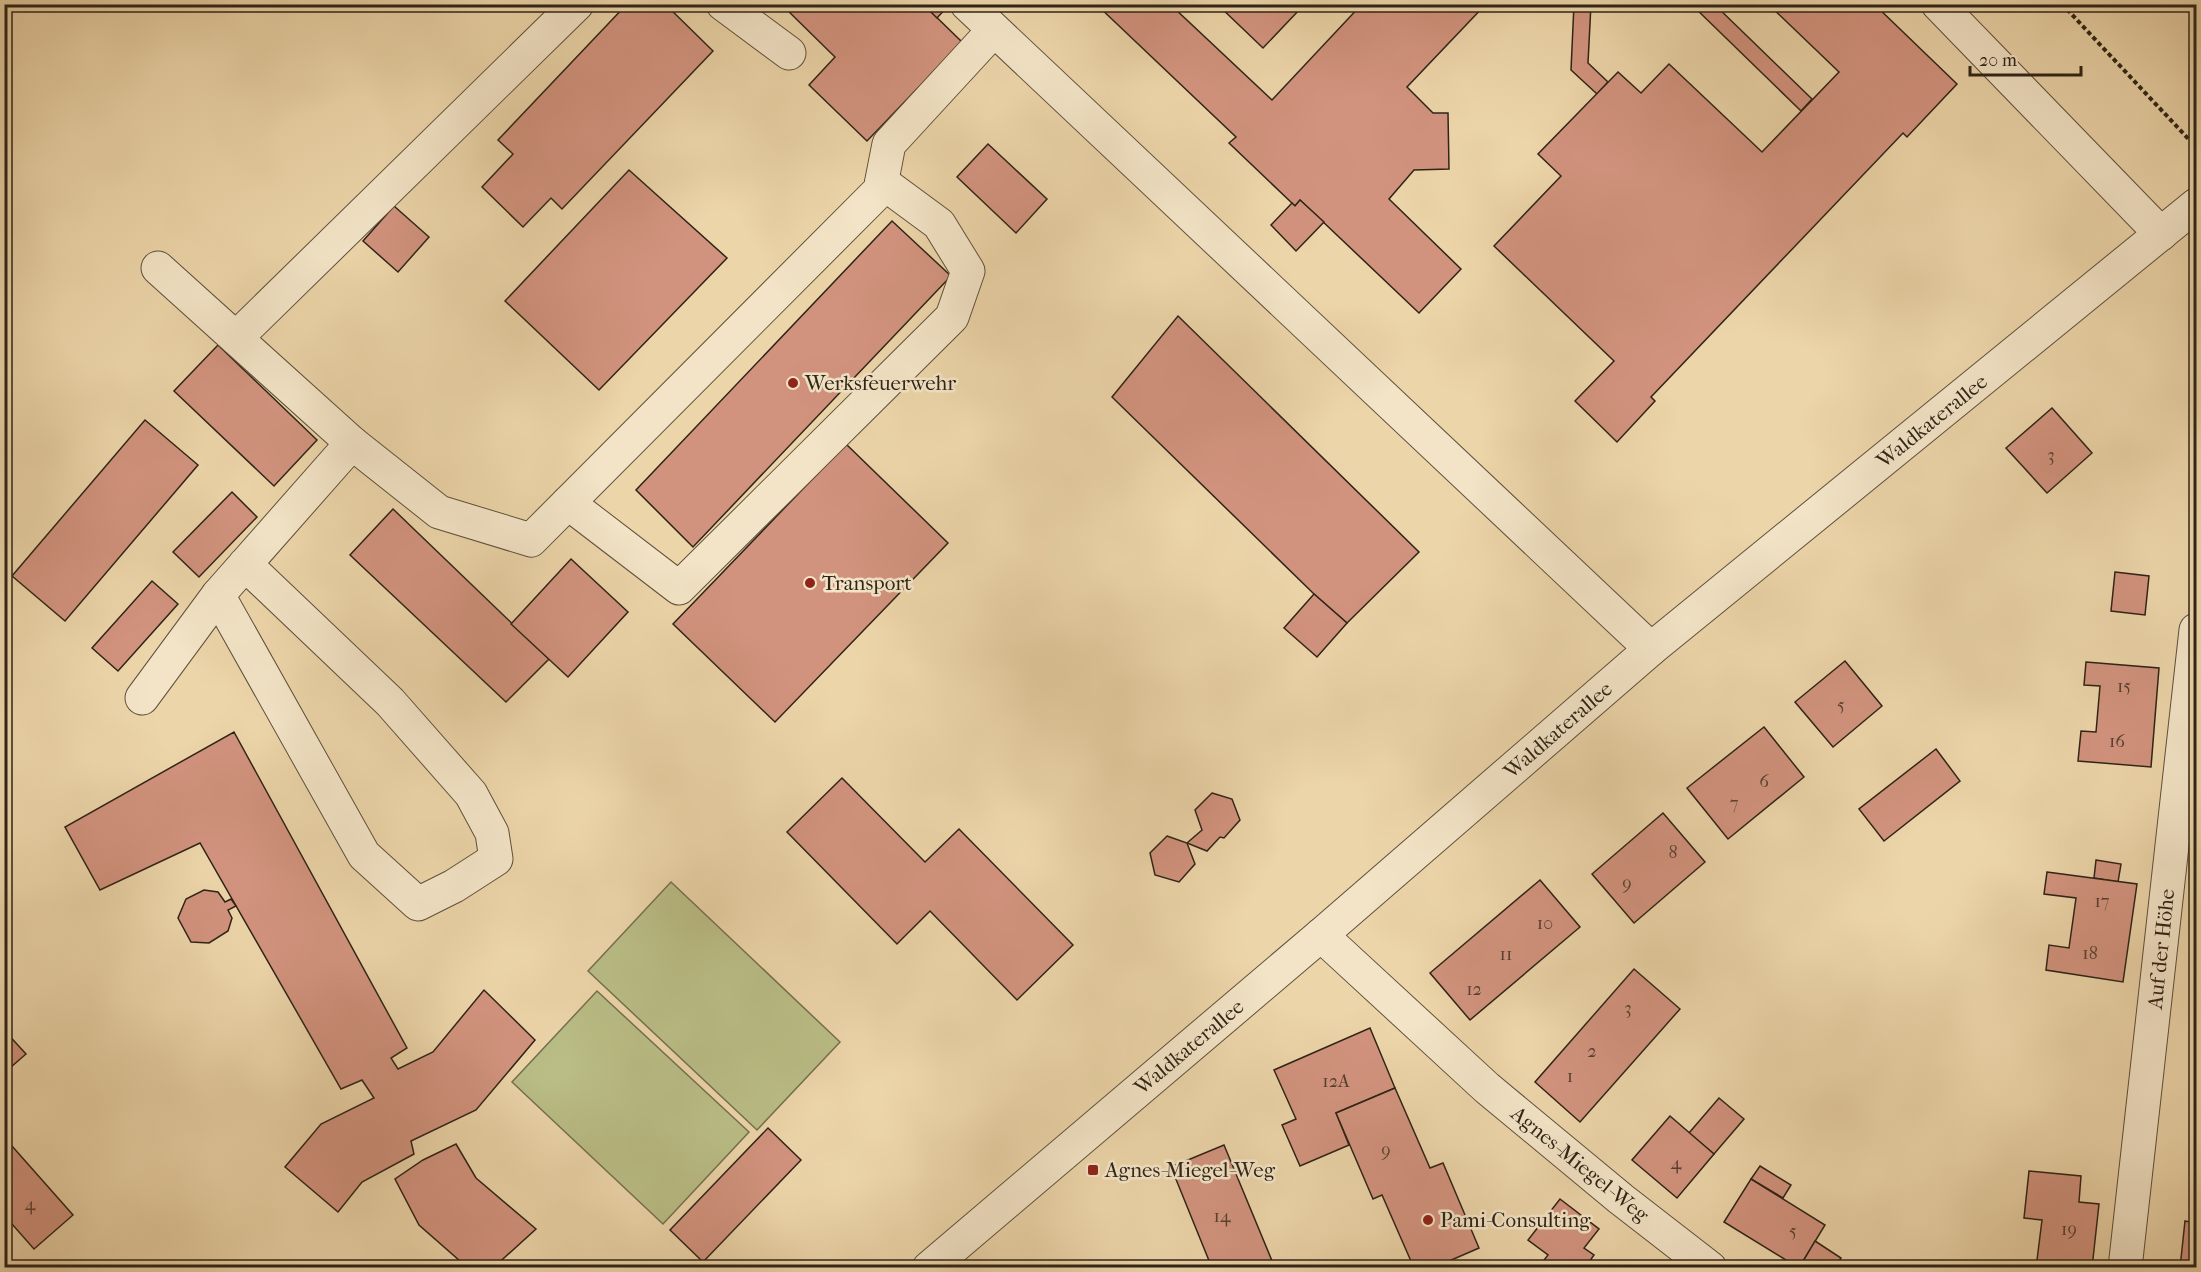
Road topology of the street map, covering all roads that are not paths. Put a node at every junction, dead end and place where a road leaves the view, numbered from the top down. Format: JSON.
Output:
{"nodes":[{"id":1,"x":577,"y":4,"type":"edge"},
{"id":2,"x":723,"y":4,"type":"edge"},
{"id":3,"x":968,"y":4,"type":"edge"},
{"id":4,"x":1938,"y":4,"type":"edge"},
{"id":5,"x":993,"y":31,"type":"junction"},
{"id":6,"x":789,"y":53,"type":"dead end"},
{"id":7,"x":882,"y":182,"type":"junction"},
{"id":8,"x":2184,"y":223,"type":"edge"},
{"id":9,"x":158,"y":268,"type":"dead end"},
{"id":10,"x":236,"y":338,"type":"junction"},
{"id":11,"x":352,"y":442,"type":"junction"},
{"id":12,"x":568,"y":502,"type":"junction"},
{"id":13,"x":245,"y":564,"type":"junction"},
{"id":14,"x":218,"y":595,"type":"junction"},
{"id":15,"x":2196,"y":630,"type":"edge"},
{"id":16,"x":1652,"y":649,"type":"junction"},
{"id":17,"x":142,"y":698,"type":"dead end"},
{"id":18,"x":1321,"y":935,"type":"junction"},
{"id":19,"x":929,"y":1268,"type":"edge"},
{"id":20,"x":1710,"y":1268,"type":"edge"},
{"id":21,"x":2126,"y":1268,"type":"edge"}],
"edges":[{"from":1,"to":10,"type":"street"},
{"from":2,"to":6,"type":"street"},
{"from":3,"to":5,"type":"street"},
{"from":4,"to":8,"type":"street"},
{"from":5,"to":7,"type":"street"},
{"from":5,"to":16,"type":"street"},
{"from":7,"to":12,"type":"street"},
{"from":7,"to":12,"type":"street"},
{"from":8,"to":16,"type":"street","name":"Waldkaterallee"},
{"from":9,"to":10,"type":"street"},
{"from":10,"to":11,"type":"street"},
{"from":11,"to":12,"type":"street"},
{"from":11,"to":13,"type":"street"},
{"from":13,"to":14,"type":"street"},
{"from":13,"to":14,"type":"street"},
{"from":14,"to":17,"type":"street"},
{"from":15,"to":21,"type":"street","name":"Auf der Höhe"},
{"from":16,"to":18,"type":"street","name":"Waldkaterallee"},
{"from":18,"to":19,"type":"street","name":"Waldkaterallee"},
{"from":18,"to":20,"type":"street","name":"Agnes-Miegel-Weg"}]}
